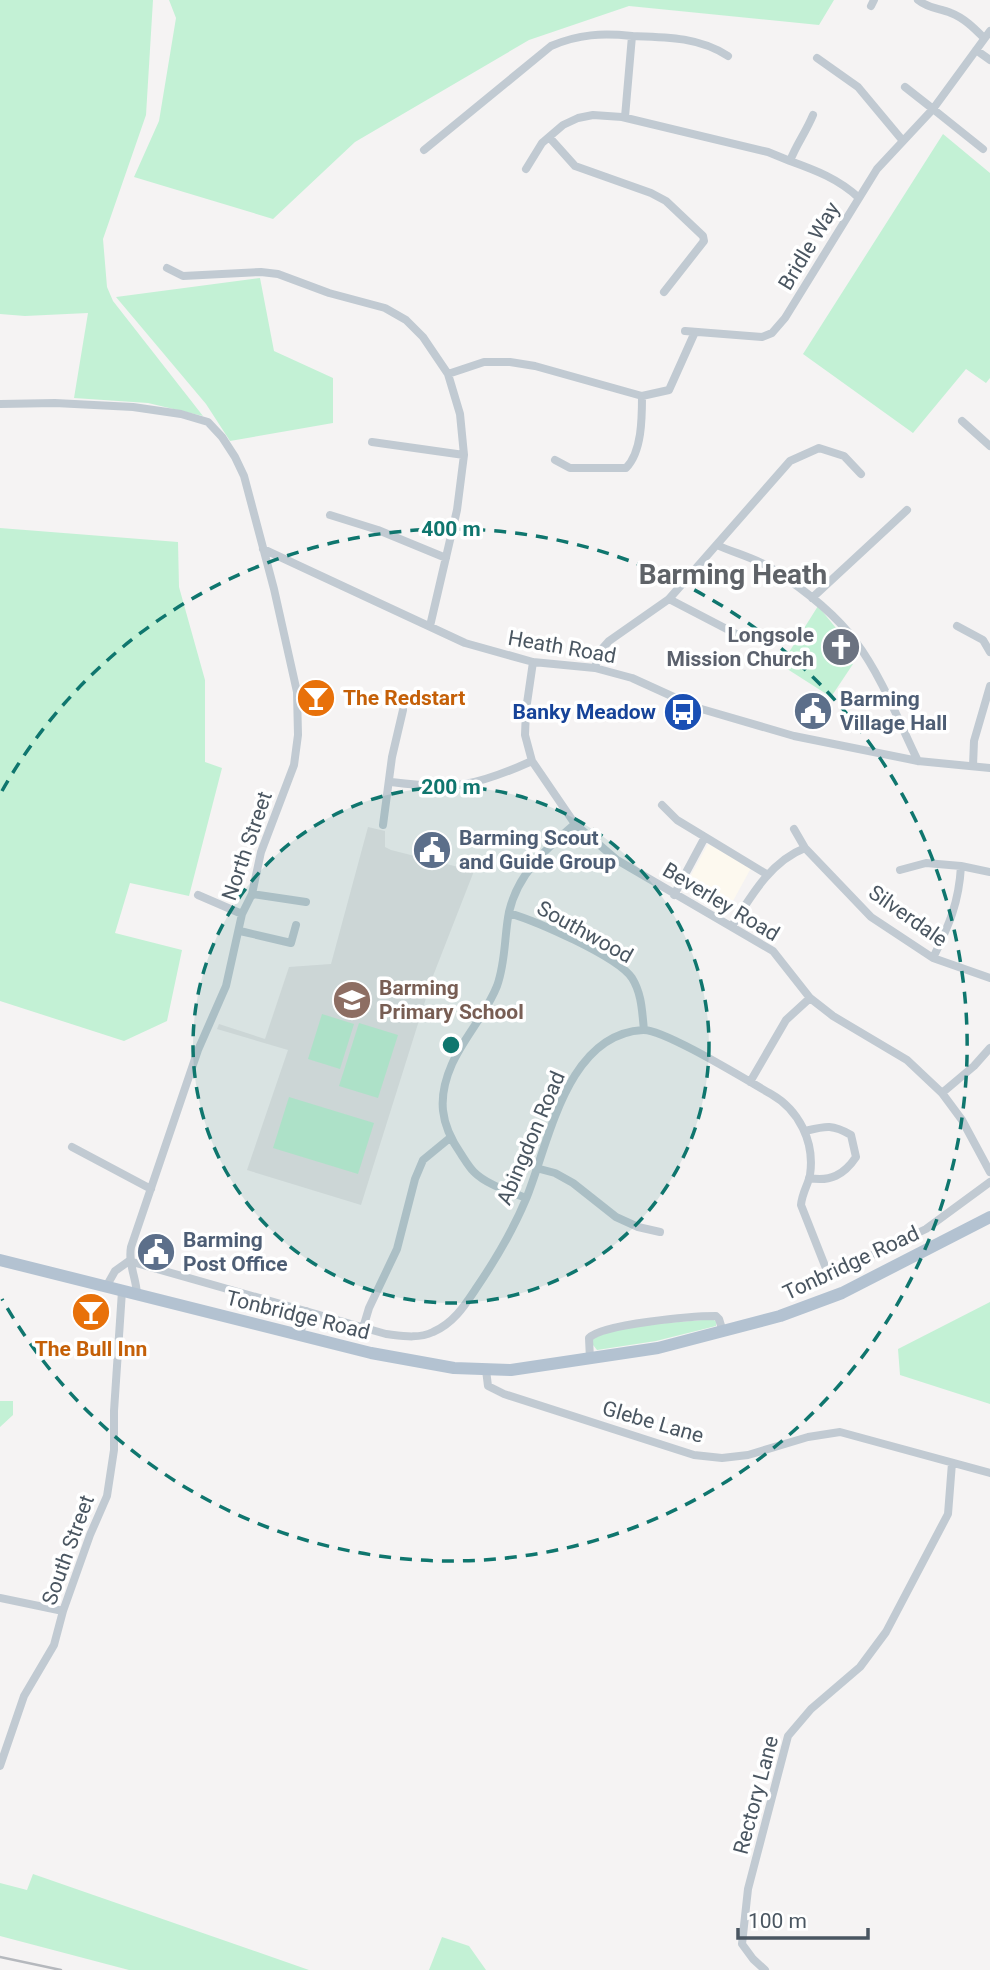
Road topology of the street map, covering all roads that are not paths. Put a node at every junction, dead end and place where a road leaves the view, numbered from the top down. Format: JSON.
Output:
{"nodes":[{"id":1,"x":918,"y":0,"type":"edge"},
{"id":2,"x":987,"y":34,"type":"edge"},
{"id":3,"x":632,"y":36,"type":"junction"},
{"id":4,"x":976,"y":50,"type":"junction"},
{"id":5,"x":728,"y":56,"type":"dead end"},
{"id":6,"x":817,"y":58,"type":"dead end"},
{"id":7,"x":990,"y":60,"type":"edge"},
{"id":8,"x":905,"y":87,"type":"dead end"},
{"id":9,"x":935,"y":107,"type":"junction"},
{"id":10,"x":813,"y":115,"type":"dead end"},
{"id":11,"x":625,"y":117,"type":"junction"},
{"id":12,"x":549,"y":137,"type":"junction"},
{"id":13,"x":903,"y":141,"type":"junction"},
{"id":14,"x":983,"y":149,"type":"dead end"},
{"id":15,"x":424,"y":150,"type":"dead end"},
{"id":16,"x":790,"y":161,"type":"junction"},
{"id":17,"x":526,"y":169,"type":"dead end"},
{"id":18,"x":859,"y":198,"type":"junction"},
{"id":19,"x":167,"y":268,"type":"dead end"},
{"id":20,"x":664,"y":292,"type":"dead end"},
{"id":21,"x":685,"y":331,"type":"dead end"},
{"id":22,"x":695,"y":332,"type":"junction"},
{"id":23,"x":448,"y":374,"type":"junction"},
{"id":24,"x":642,"y":396,"type":"junction"},
{"id":25,"x":0,"y":404,"type":"edge"},
{"id":26,"x":962,"y":421,"type":"dead end"},
{"id":27,"x":372,"y":442,"type":"dead end"},
{"id":28,"x":990,"y":446,"type":"edge"},
{"id":29,"x":464,"y":456,"type":"junction"},
{"id":30,"x":555,"y":460,"type":"dead end"},
{"id":31,"x":861,"y":474,"type":"dead end"},
{"id":32,"x":907,"y":510,"type":"dead end"},
{"id":33,"x":330,"y":515,"type":"dead end"},
{"id":34,"x":717,"y":545,"type":"junction"},
{"id":35,"x":263,"y":549,"type":"junction"},
{"id":36,"x":446,"y":558,"type":"junction"},
{"id":37,"x":812,"y":598,"type":"junction"},
{"id":38,"x":669,"y":599,"type":"junction"},
{"id":39,"x":430,"y":626,"type":"junction"},
{"id":40,"x":957,"y":626,"type":"dead end"},
{"id":41,"x":742,"y":637,"type":"dead end"},
{"id":42,"x":990,"y":652,"type":"edge"},
{"id":43,"x":533,"y":662,"type":"junction"},
{"id":44,"x":594,"y":668,"type":"junction"},
{"id":45,"x":990,"y":686,"type":"edge"},
{"id":46,"x":403,"y":710,"type":"dead end"},
{"id":47,"x":532,"y":761,"type":"junction"},
{"id":48,"x":918,"y":761,"type":"junction"},
{"id":49,"x":973,"y":766,"type":"junction"},
{"id":50,"x":990,"y":768,"type":"edge"},
{"id":51,"x":391,"y":782,"type":"junction"},
{"id":52,"x":662,"y":804,"type":"dead end"},
{"id":53,"x":575,"y":824,"type":"junction"},
{"id":54,"x":383,"y":829,"type":"dead end"},
{"id":55,"x":794,"y":829,"type":"dead end"},
{"id":56,"x":705,"y":836,"type":"junction"},
{"id":57,"x":805,"y":848,"type":"junction"},
{"id":58,"x":961,"y":866,"type":"junction"},
{"id":59,"x":900,"y":870,"type":"dead end"},
{"id":60,"x":990,"y":872,"type":"edge"},
{"id":61,"x":768,"y":875,"type":"junction"},
{"id":62,"x":252,"y":894,"type":"junction"},
{"id":63,"x":198,"y":895,"type":"dead end"},
{"id":64,"x":674,"y":895,"type":"junction"},
{"id":65,"x":306,"y":902,"type":"dead end"},
{"id":66,"x":509,"y":913,"type":"junction"},
{"id":67,"x":243,"y":914,"type":"junction"},
{"id":68,"x":296,"y":925,"type":"dead end"},
{"id":69,"x":732,"y":926,"type":"junction"},
{"id":70,"x":240,"y":931,"type":"junction"},
{"id":71,"x":933,"y":958,"type":"junction"},
{"id":72,"x":990,"y":978,"type":"edge"},
{"id":73,"x":810,"y":998,"type":"junction"},
{"id":74,"x":644,"y":1030,"type":"junction"},
{"id":75,"x":990,"y":1048,"type":"edge"},
{"id":76,"x":750,"y":1082,"type":"junction"},
{"id":77,"x":942,"y":1093,"type":"junction"},
{"id":78,"x":805,"y":1131,"type":"junction"},
{"id":79,"x":451,"y":1137,"type":"junction"},
{"id":80,"x":72,"y":1147,"type":"dead end"},
{"id":81,"x":536,"y":1168,"type":"junction"},
{"id":82,"x":990,"y":1172,"type":"edge"},
{"id":83,"x":809,"y":1178,"type":"junction"},
{"id":84,"x":990,"y":1182,"type":"edge"},
{"id":85,"x":150,"y":1189,"type":"junction"},
{"id":86,"x":526,"y":1198,"type":"junction"},
{"id":87,"x":990,"y":1216,"type":"edge"},
{"id":88,"x":660,"y":1232,"type":"dead end"},
{"id":89,"x":0,"y":1260,"type":"edge"},
{"id":90,"x":129,"y":1261,"type":"junction"},
{"id":91,"x":106,"y":1287,"type":"junction"},
{"id":92,"x":122,"y":1291,"type":"junction"},
{"id":93,"x":137,"y":1294,"type":"junction"},
{"id":94,"x":306,"y":1311,"type":"junction"},
{"id":95,"x":363,"y":1328,"type":"junction"},
{"id":96,"x":723,"y":1332,"type":"junction"},
{"id":97,"x":300,"y":1335,"type":"junction"},
{"id":98,"x":590,"y":1359,"type":"junction"},
{"id":99,"x":486,"y":1370,"type":"junction"},
{"id":100,"x":952,"y":1463,"type":"junction"},
{"id":101,"x":990,"y":1473,"type":"edge"},
{"id":102,"x":0,"y":1598,"type":"edge"},
{"id":103,"x":63,"y":1611,"type":"junction"},
{"id":104,"x":0,"y":1766,"type":"edge"},
{"id":105,"x":765,"y":1970,"type":"edge"}],
"edges":[{"from":1,"to":2,"type":"street"},
{"from":2,"to":4,"type":"street","name":"Bridle Way"},
{"from":3,"to":5,"type":"street"},
{"from":3,"to":11,"type":"street"},
{"from":3,"to":15,"type":"street"},
{"from":4,"to":7,"type":"street"},
{"from":4,"to":9,"type":"street","name":"Bridle Way"},
{"from":6,"to":13,"type":"street"},
{"from":8,"to":9,"type":"street"},
{"from":9,"to":13,"type":"street","name":"Bridle Way"},
{"from":9,"to":14,"type":"street"},
{"from":10,"to":16,"type":"street"},
{"from":11,"to":12,"type":"street"},
{"from":11,"to":16,"type":"street"},
{"from":12,"to":17,"type":"street"},
{"from":12,"to":20,"type":"street"},
{"from":13,"to":18,"type":"street","name":"Bridle Way"},
{"from":16,"to":18,"type":"street"},
{"from":18,"to":22,"type":"street","name":"Bridle Way"},
{"from":19,"to":23,"type":"street"},
{"from":21,"to":22,"type":"street","name":"Bridle Way"},
{"from":22,"to":24,"type":"street"},
{"from":23,"to":24,"type":"street"},
{"from":23,"to":29,"type":"street"},
{"from":24,"to":30,"type":"street"},
{"from":25,"to":35,"type":"street","name":"North Street"},
{"from":26,"to":28,"type":"street"},
{"from":27,"to":29,"type":"street"},
{"from":29,"to":36,"type":"street"},
{"from":31,"to":34,"type":"street"},
{"from":32,"to":37,"type":"street"},
{"from":33,"to":36,"type":"street"},
{"from":34,"to":37,"type":"street"},
{"from":34,"to":38,"type":"street"},
{"from":35,"to":39,"type":"street","name":"Heath Road"},
{"from":35,"to":62,"type":"street","name":"North Street"},
{"from":36,"to":39,"type":"street"},
{"from":37,"to":48,"type":"street"},
{"from":38,"to":41,"type":"street"},
{"from":38,"to":44,"type":"street"},
{"from":39,"to":43,"type":"street","name":"Heath Road"},
{"from":40,"to":42,"type":"street"},
{"from":43,"to":44,"type":"street","name":"Heath Road"},
{"from":43,"to":47,"type":"street","name":"Beverley Road"},
{"from":44,"to":48,"type":"street","name":"Heath Road"},
{"from":45,"to":49,"type":"street"},
{"from":46,"to":51,"type":"street"},
{"from":47,"to":51,"type":"street"},
{"from":47,"to":53,"type":"street","name":"Beverley Road"},
{"from":48,"to":49,"type":"street","name":"Heath Road"},
{"from":49,"to":50,"type":"street","name":"Heath Road"},
{"from":51,"to":54,"type":"street"},
{"from":52,"to":56,"type":"street"},
{"from":53,"to":64,"type":"street","name":"Beverley Road"},
{"from":53,"to":66,"type":"street"},
{"from":55,"to":57,"type":"street","name":"Silverdale"},
{"from":56,"to":61,"type":"street"},
{"from":56,"to":64,"type":"street"},
{"from":57,"to":61,"type":"street"},
{"from":57,"to":71,"type":"street","name":"Silverdale"},
{"from":58,"to":59,"type":"street"},
{"from":58,"to":60,"type":"street"},
{"from":58,"to":71,"type":"street"},
{"from":61,"to":69,"type":"street"},
{"from":62,"to":65,"type":"street"},
{"from":62,"to":67,"type":"street","name":"North Street"},
{"from":63,"to":67,"type":"street"},
{"from":64,"to":69,"type":"street","name":"Beverley Road"},
{"from":66,"to":74,"type":"street","name":"Southwood"},
{"from":66,"to":79,"type":"street"},
{"from":67,"to":70,"type":"street","name":"North Street"},
{"from":68,"to":70,"type":"street"},
{"from":69,"to":73,"type":"street","name":"Beverley Road"},
{"from":70,"to":85,"type":"street","name":"North Street"},
{"from":71,"to":72,"type":"street","name":"Silverdale"},
{"from":73,"to":76,"type":"street"},
{"from":73,"to":77,"type":"street","name":"Beverley Road"},
{"from":74,"to":76,"type":"street"},
{"from":74,"to":81,"type":"street","name":"Abingdon Road"},
{"from":75,"to":77,"type":"street"},
{"from":76,"to":78,"type":"street"},
{"from":77,"to":82,"type":"street","name":"Beverley Road"},
{"from":78,"to":83,"type":"street"},
{"from":78,"to":83,"type":"street"},
{"from":79,"to":86,"type":"street"},
{"from":79,"to":95,"type":"street"},
{"from":80,"to":85,"type":"street"},
{"from":81,"to":86,"type":"street","name":"Abingdon Road"},
{"from":81,"to":88,"type":"street"},
{"from":83,"to":84,"type":"street"},
{"from":85,"to":90,"type":"street","name":"North Street"},
{"from":86,"to":95,"type":"street","name":"Abingdon Road"},
{"from":87,"to":96,"type":"main road","name":"Tonbridge Road"},
{"from":89,"to":91,"type":"main road","name":"Tonbridge Road"},
{"from":90,"to":91,"type":"street","name":"North Street"},
{"from":90,"to":93,"type":"street","name":"North Street"},
{"from":90,"to":94,"type":"street","name":"Abingdon Road"},
{"from":91,"to":92,"type":"main road","name":"Tonbridge Road"},
{"from":92,"to":93,"type":"main road","name":"Tonbridge Road"},
{"from":92,"to":103,"type":"street","name":"South Street"},
{"from":93,"to":97,"type":"main road","name":"Tonbridge Road"},
{"from":94,"to":95,"type":"street","name":"Abingdon Road"},
{"from":94,"to":97,"type":"street"},
{"from":96,"to":98,"type":"main road","name":"Tonbridge Road"},
{"from":96,"to":98,"type":"street"},
{"from":97,"to":99,"type":"main road","name":"Tonbridge Road"},
{"from":98,"to":99,"type":"main road","name":"Tonbridge Road"},
{"from":99,"to":100,"type":"street","name":"Glebe Lane"},
{"from":100,"to":101,"type":"street","name":"Glebe Lane"},
{"from":100,"to":105,"type":"street","name":"Rectory Lane"},
{"from":102,"to":103,"type":"street"},
{"from":103,"to":104,"type":"street","name":"South Street"}]}
